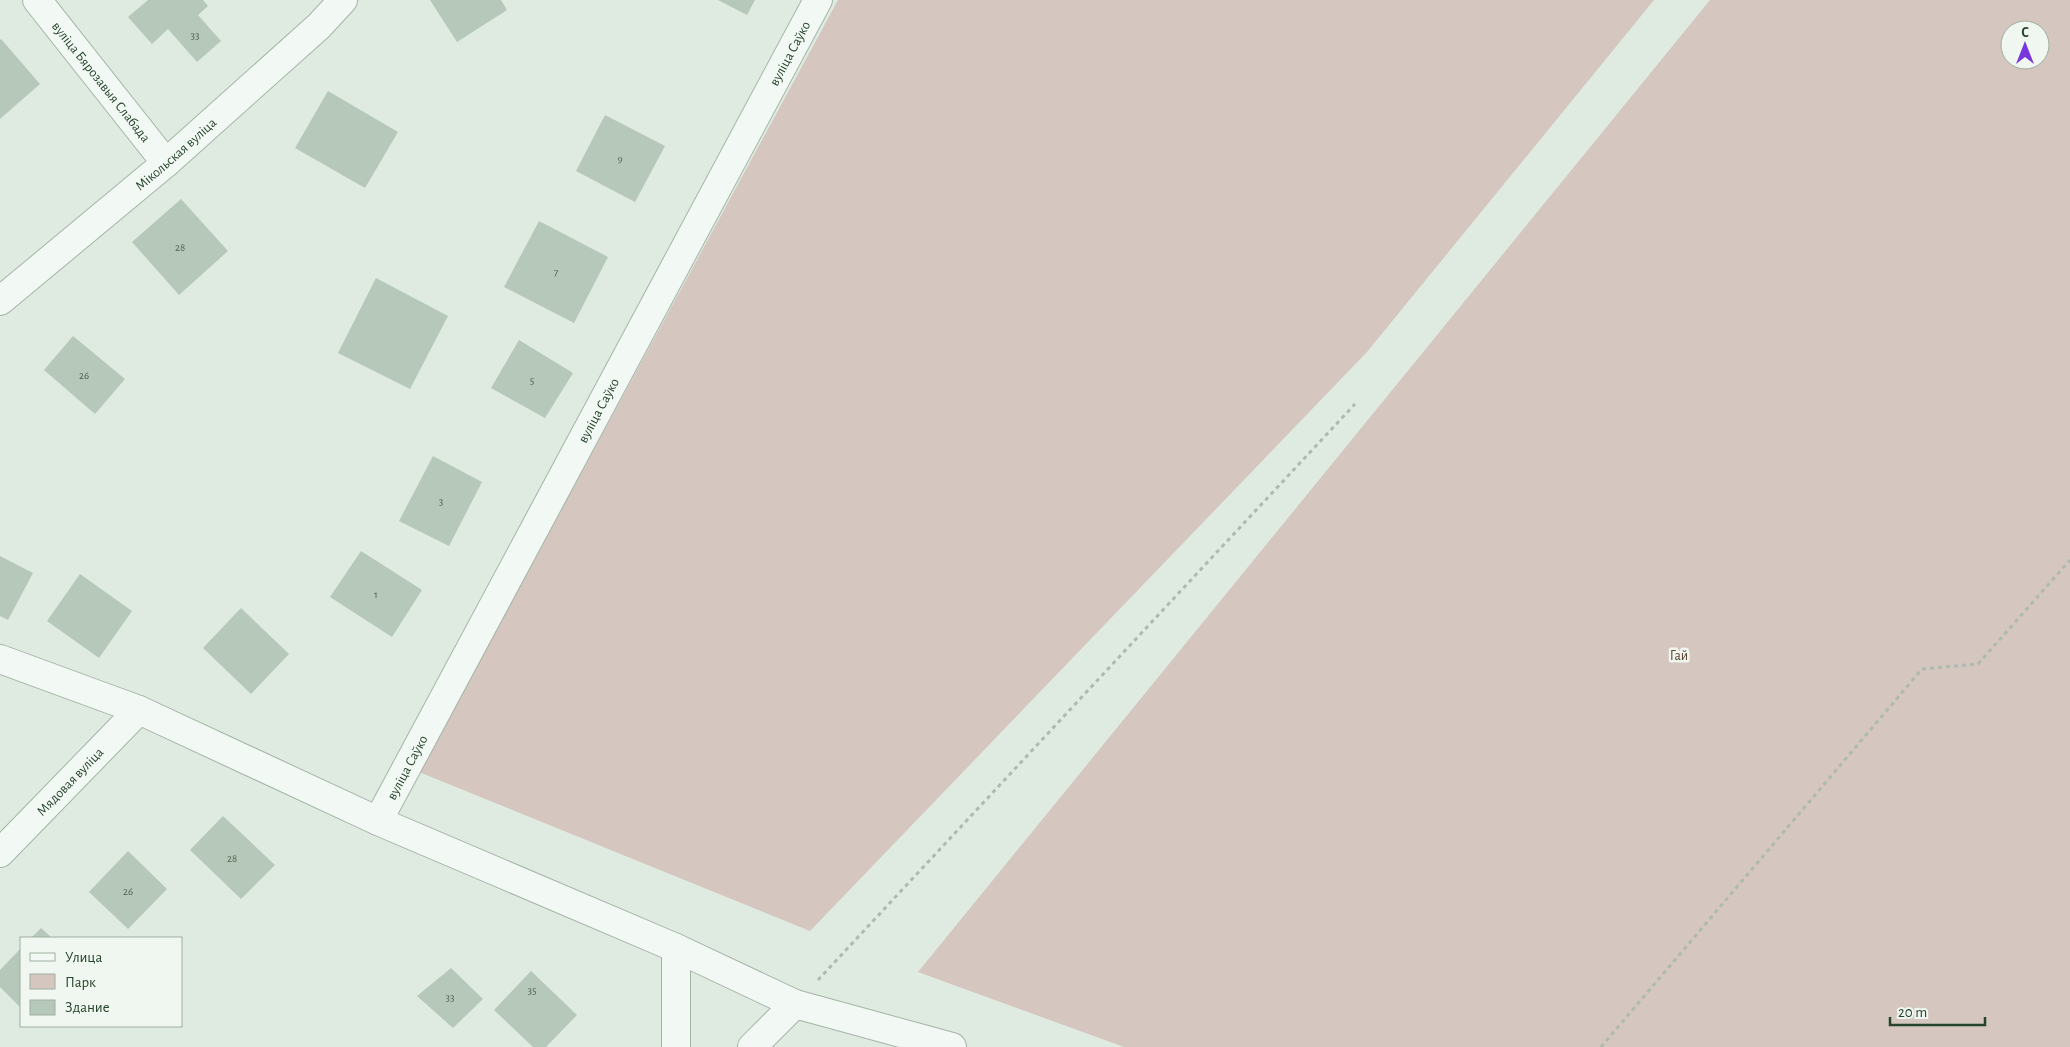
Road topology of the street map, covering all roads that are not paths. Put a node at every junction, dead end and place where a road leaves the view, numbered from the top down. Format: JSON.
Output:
{"nodes":[{"id":1,"x":37,"y":0,"type":"edge"},
{"id":2,"x":342,"y":0,"type":"edge"},
{"id":3,"x":818,"y":0,"type":"edge"},
{"id":4,"x":166,"y":163,"type":"junction"},
{"id":5,"x":0,"y":301,"type":"edge"},
{"id":6,"x":0,"y":659,"type":"edge"},
{"id":7,"x":138,"y":710,"type":"junction"},
{"id":8,"x":378,"y":821,"type":"junction"},
{"id":9,"x":0,"y":853,"type":"edge"},
{"id":10,"x":676,"y":948,"type":"junction"},
{"id":11,"x":795,"y":1004,"type":"junction"},
{"id":12,"x":676,"y":1047,"type":"edge"},
{"id":13,"x":752,"y":1047,"type":"edge"},
{"id":14,"x":952,"y":1047,"type":"edge"}],
"edges":[{"from":1,"to":4,"type":"street","name":"вуліца Бярозавыя Слабада"},
{"from":2,"to":4,"type":"street","name":"Мікольская вуліца"},
{"from":3,"to":8,"type":"street","name":"вуліца Саўко"},
{"from":4,"to":5,"type":"street","name":"Мікольская вуліца"},
{"from":6,"to":7,"type":"street"},
{"from":7,"to":8,"type":"street"},
{"from":7,"to":9,"type":"street","name":"Мядовая вуліца"},
{"from":8,"to":10,"type":"street"},
{"from":10,"to":11,"type":"street"},
{"from":10,"to":12,"type":"street"},
{"from":11,"to":13,"type":"street"},
{"from":11,"to":14,"type":"street"}]}
